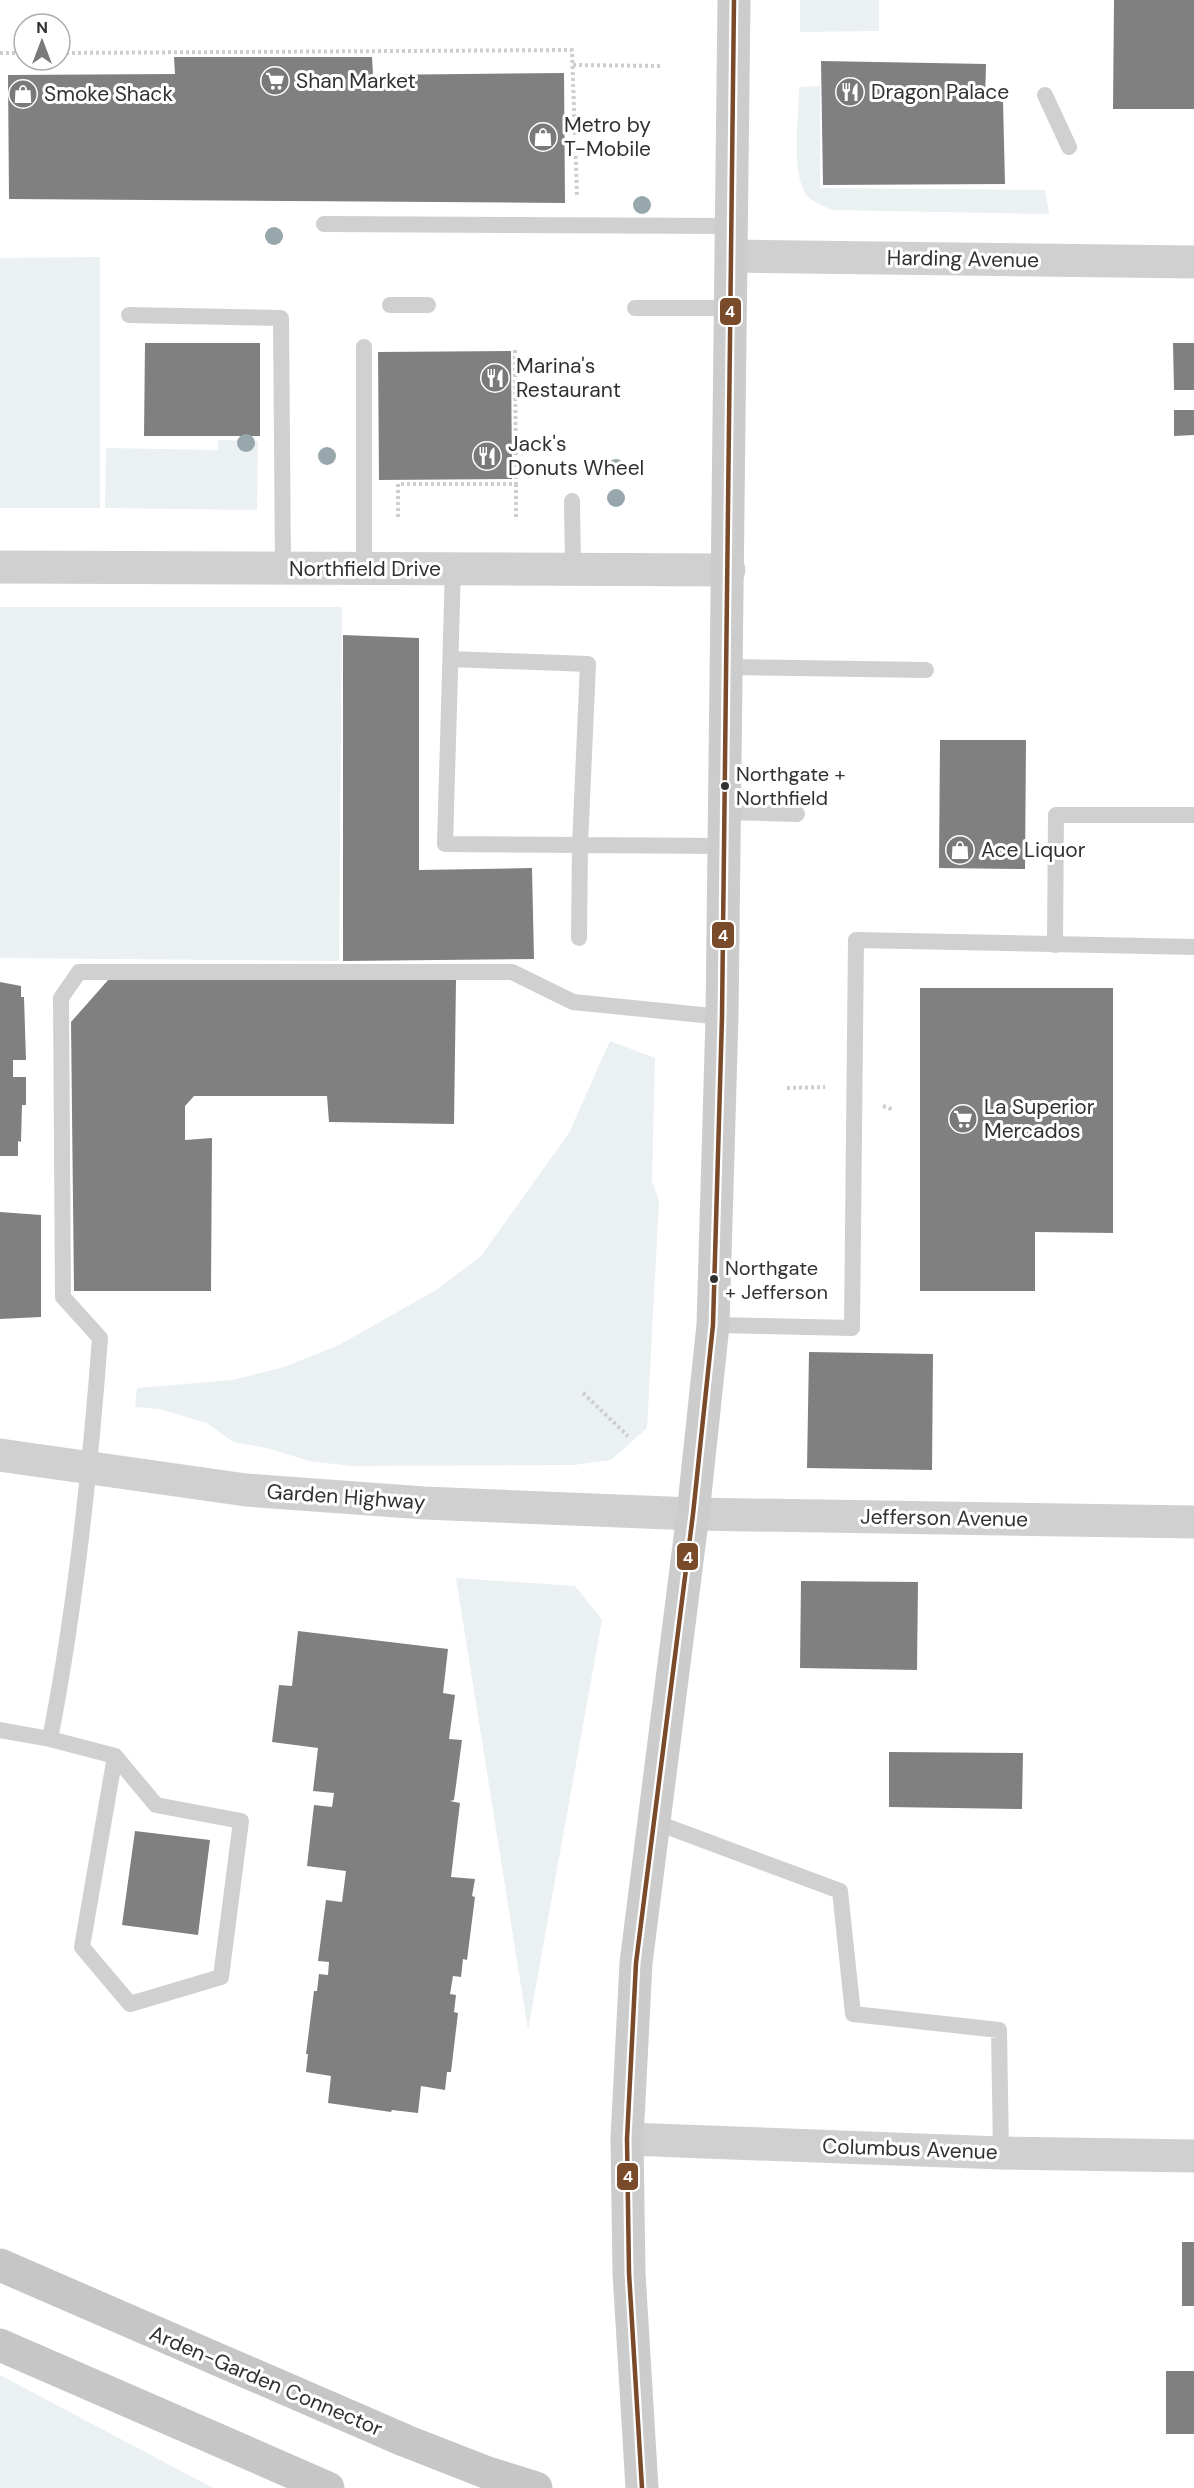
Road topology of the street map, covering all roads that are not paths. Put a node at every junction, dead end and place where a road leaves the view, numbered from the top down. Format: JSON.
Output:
{"nodes":[{"id":1,"x":734,"y":0,"type":"edge"},
{"id":2,"x":1045,"y":95,"type":"dead end"},
{"id":3,"x":1069,"y":147,"type":"dead end"},
{"id":4,"x":324,"y":224,"type":"dead end"},
{"id":5,"x":732,"y":241,"type":"junction"},
{"id":6,"x":1194,"y":262,"type":"edge"},
{"id":7,"x":390,"y":305,"type":"dead end"},
{"id":8,"x":429,"y":305,"type":"dead end"},
{"id":9,"x":635,"y":308,"type":"dead end"},
{"id":10,"x":731,"y":308,"type":"junction"},
{"id":11,"x":129,"y":315,"type":"dead end"},
{"id":12,"x":364,"y":347,"type":"dead end"},
{"id":13,"x":572,"y":501,"type":"dead end"},
{"id":14,"x":0,"y":567,"type":"edge"},
{"id":15,"x":283,"y":568,"type":"junction"},
{"id":16,"x":364,"y":568,"type":"junction"},
{"id":17,"x":453,"y":569,"type":"junction"},
{"id":18,"x":573,"y":569,"type":"junction"},
{"id":19,"x":729,"y":570,"type":"junction"},
{"id":20,"x":451,"y":659,"type":"junction"},
{"id":21,"x":727,"y":667,"type":"junction"},
{"id":22,"x":926,"y":670,"type":"dead end"},
{"id":23,"x":724,"y":812,"type":"junction"},
{"id":24,"x":797,"y":814,"type":"dead end"},
{"id":25,"x":1194,"y":814,"type":"edge"},
{"id":26,"x":580,"y":845,"type":"junction"},
{"id":27,"x":724,"y":846,"type":"junction"},
{"id":28,"x":579,"y":938,"type":"dead end"},
{"id":29,"x":1054,"y":945,"type":"junction"},
{"id":30,"x":1194,"y":947,"type":"edge"},
{"id":31,"x":722,"y":1017,"type":"junction"},
{"id":32,"x":713,"y":1325,"type":"junction"},
{"id":33,"x":0,"y":1455,"type":"edge"},
{"id":34,"x":90,"y":1468,"type":"junction"},
{"id":35,"x":693,"y":1514,"type":"junction"},
{"id":36,"x":1194,"y":1522,"type":"edge"},
{"id":37,"x":0,"y":1730,"type":"edge"},
{"id":38,"x":50,"y":1739,"type":"junction"},
{"id":39,"x":115,"y":1756,"type":"junction"},
{"id":40,"x":652,"y":1821,"type":"junction"},
{"id":41,"x":627,"y":2139,"type":"junction"},
{"id":42,"x":1001,"y":2153,"type":"junction"},
{"id":43,"x":1194,"y":2156,"type":"edge"},
{"id":44,"x":0,"y":2265,"type":"edge"},
{"id":45,"x":0,"y":2345,"type":"edge"},
{"id":46,"x":328,"y":2488,"type":"edge"},
{"id":47,"x":536,"y":2488,"type":"edge"},
{"id":48,"x":642,"y":2488,"type":"edge"}],
"edges":[{"from":1,"to":5,"type":"main road"},
{"from":2,"to":3,"type":"lane"},
{"from":4,"to":5,"type":"lane"},
{"from":5,"to":6,"type":"street","name":"Harding Avenue"},
{"from":5,"to":10,"type":"main road"},
{"from":7,"to":8,"type":"lane"},
{"from":9,"to":10,"type":"lane"},
{"from":10,"to":19,"type":"main road"},
{"from":11,"to":15,"type":"lane"},
{"from":12,"to":16,"type":"lane"},
{"from":13,"to":18,"type":"lane"},
{"from":14,"to":15,"type":"street","name":"Northfield Drive"},
{"from":15,"to":16,"type":"street","name":"Northfield Drive"},
{"from":16,"to":17,"type":"street","name":"Northfield Drive"},
{"from":17,"to":18,"type":"street","name":"Northfield Drive"},
{"from":17,"to":20,"type":"lane"},
{"from":18,"to":19,"type":"street","name":"Northfield Drive"},
{"from":19,"to":21,"type":"main road"},
{"from":20,"to":26,"type":"lane"},
{"from":20,"to":26,"type":"lane"},
{"from":21,"to":22,"type":"lane"},
{"from":21,"to":23,"type":"main road"},
{"from":23,"to":24,"type":"lane"},
{"from":23,"to":27,"type":"main road"},
{"from":25,"to":29,"type":"lane"},
{"from":26,"to":27,"type":"lane"},
{"from":26,"to":28,"type":"lane"},
{"from":27,"to":31,"type":"main road"},
{"from":29,"to":30,"type":"lane"},
{"from":29,"to":32,"type":"lane"},
{"from":31,"to":32,"type":"main road"},
{"from":31,"to":34,"type":"lane"},
{"from":32,"to":35,"type":"main road"},
{"from":33,"to":34,"type":"street","name":"Garden Highway"},
{"from":34,"to":35,"type":"street","name":"Garden Highway"},
{"from":34,"to":38,"type":"lane"},
{"from":35,"to":36,"type":"street","name":"Jefferson Avenue"},
{"from":35,"to":40,"type":"main road"},
{"from":37,"to":38,"type":"lane"},
{"from":38,"to":39,"type":"lane"},
{"from":39,"to":39,"type":"lane"},
{"from":40,"to":41,"type":"main road"},
{"from":40,"to":42,"type":"lane"},
{"from":41,"to":42,"type":"street","name":"Columbus Avenue"},
{"from":41,"to":48,"type":"main road"},
{"from":42,"to":43,"type":"street","name":"Columbus Avenue"},
{"from":44,"to":47,"type":"main road","name":"Arden-Garden Connector"},
{"from":45,"to":46,"type":"main road"}]}
